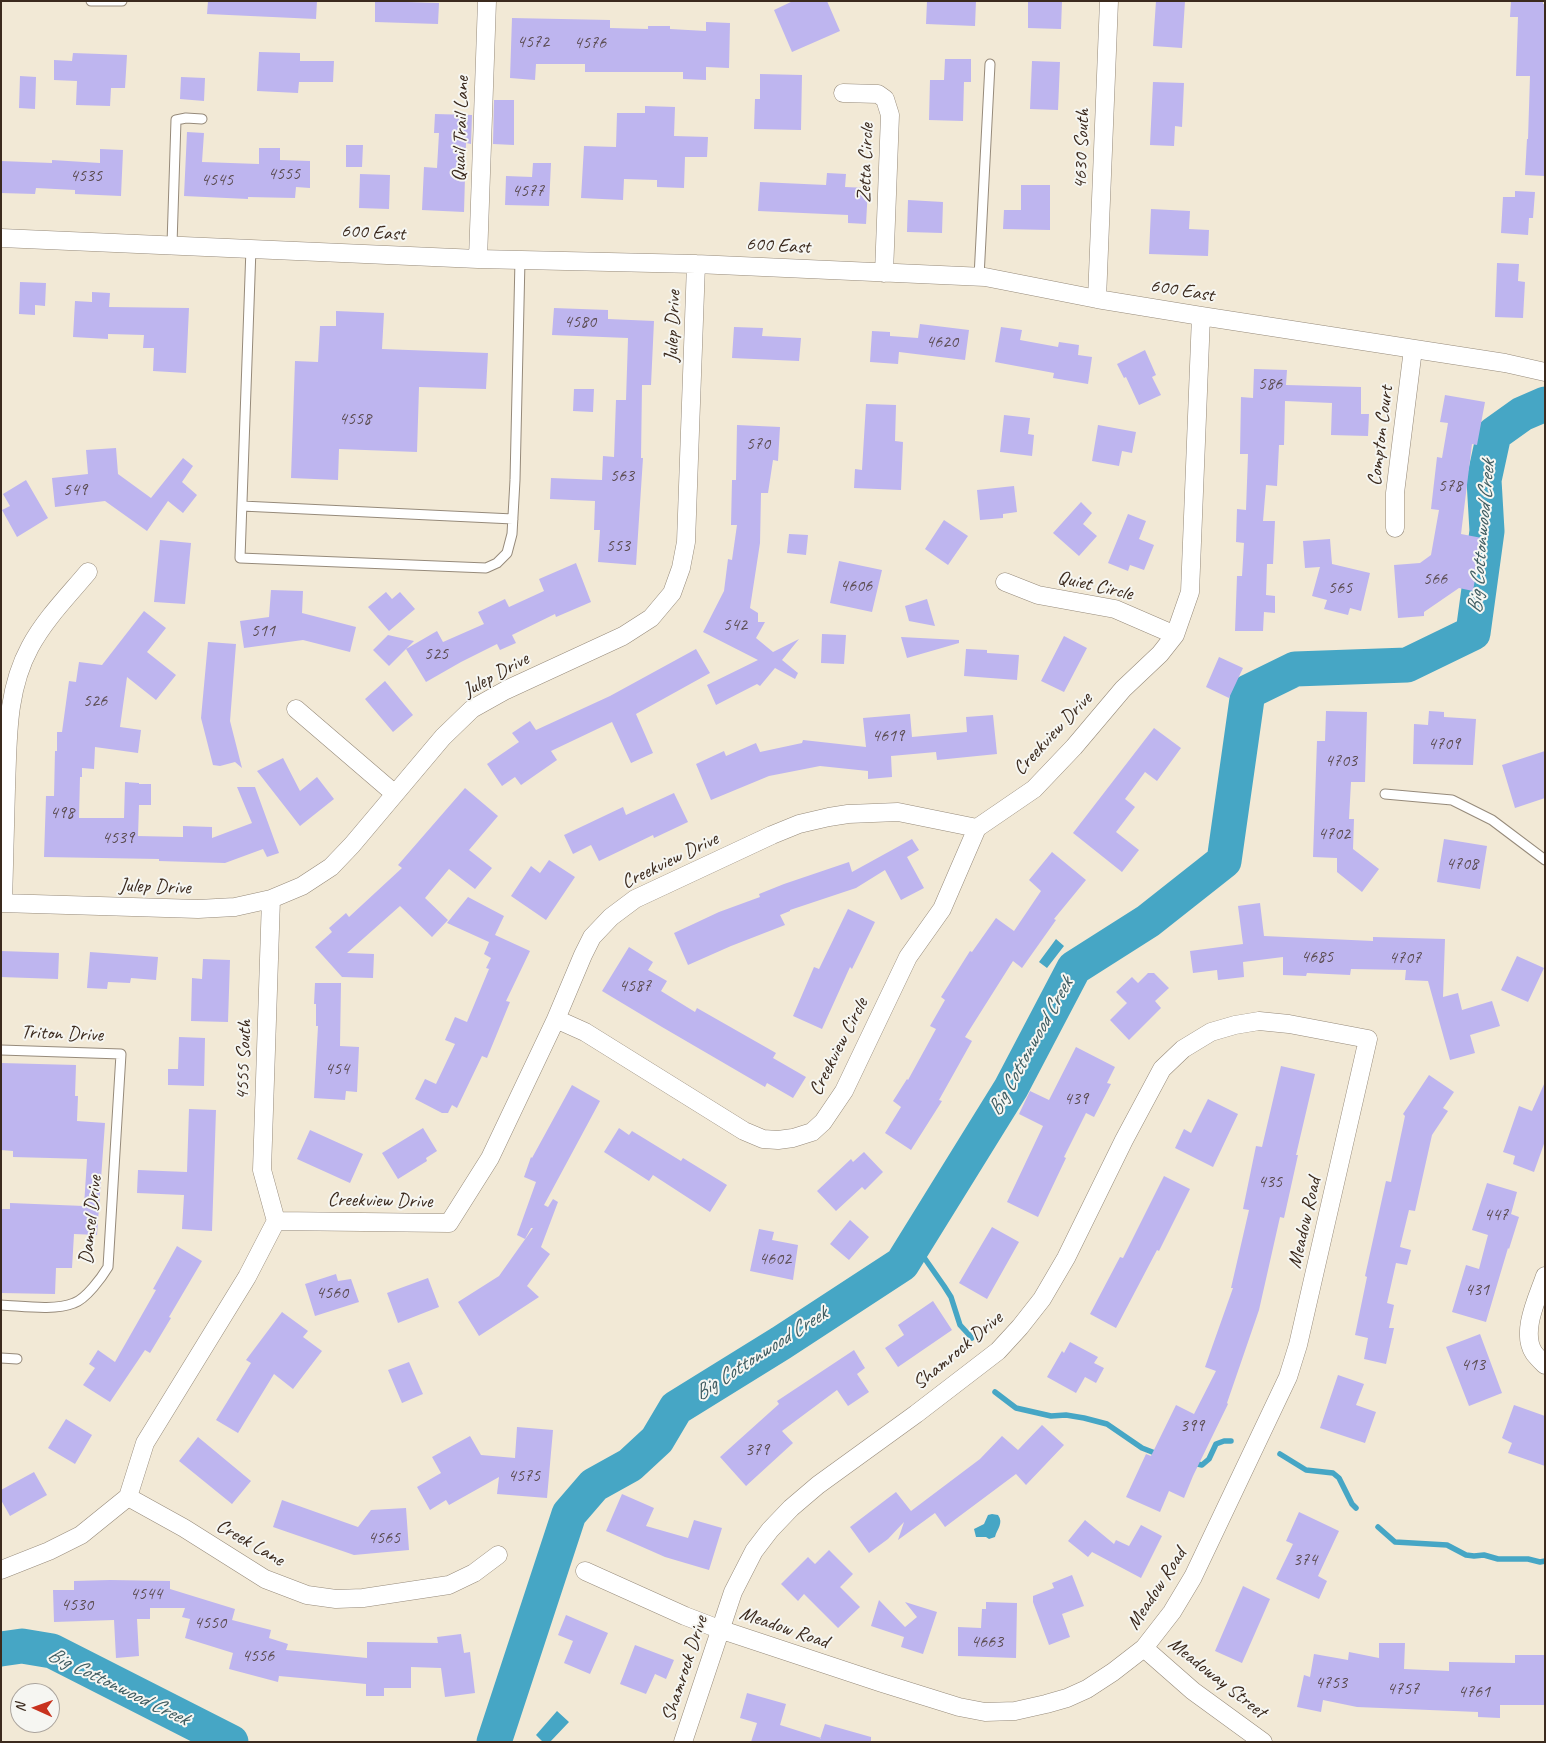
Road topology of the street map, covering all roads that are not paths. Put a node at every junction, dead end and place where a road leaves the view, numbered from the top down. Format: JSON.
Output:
{"nodes":[{"id":1,"x":91,"y":1,"type":"edge"},
{"id":2,"x":122,"y":1,"type":"edge"},
{"id":3,"x":487,"y":1,"type":"edge"},
{"id":4,"x":1109,"y":1,"type":"edge"},
{"id":5,"x":990,"y":64,"type":"dead end"},
{"id":6,"x":843,"y":93,"type":"dead end"},
{"id":7,"x":202,"y":119,"type":"dead end"},
{"id":8,"x":1,"y":238,"type":"edge"},
{"id":9,"x":172,"y":244,"type":"junction"},
{"id":10,"x":252,"y":248,"type":"junction"},
{"id":11,"x":478,"y":259,"type":"junction"},
{"id":12,"x":520,"y":260,"type":"junction"},
{"id":13,"x":696,"y":264,"type":"junction"},
{"id":14,"x":884,"y":273,"type":"junction"},
{"id":15,"x":979,"y":277,"type":"junction"},
{"id":16,"x":1097,"y":299,"type":"junction"},
{"id":17,"x":1201,"y":316,"type":"junction"},
{"id":18,"x":1413,"y":349,"type":"junction"},
{"id":19,"x":1545,"y":372,"type":"edge"},
{"id":20,"x":242,"y":506,"type":"junction"},
{"id":21,"x":513,"y":519,"type":"junction"},
{"id":22,"x":1394,"y":528,"type":"dead end"},
{"id":23,"x":88,"y":572,"type":"dead end"},
{"id":24,"x":1005,"y":582,"type":"dead end"},
{"id":25,"x":1175,"y":635,"type":"junction"},
{"id":26,"x":296,"y":709,"type":"dead end"},
{"id":27,"x":395,"y":794,"type":"junction"},
{"id":28,"x":1385,"y":794,"type":"dead end"},
{"id":29,"x":977,"y":828,"type":"junction"},
{"id":30,"x":1545,"y":860,"type":"edge"},
{"id":31,"x":271,"y":899,"type":"junction"},
{"id":32,"x":2,"y":903,"type":"edge"},
{"id":33,"x":556,"y":1019,"type":"junction"},
{"id":34,"x":1368,"y":1039,"type":"joint"},
{"id":35,"x":1,"y":1050,"type":"edge"},
{"id":36,"x":121,"y":1054,"type":"joint"},
{"id":37,"x":276,"y":1221,"type":"junction"},
{"id":38,"x":1545,"y":1276,"type":"edge"},
{"id":39,"x":1,"y":1305,"type":"edge"},
{"id":40,"x":1,"y":1358,"type":"edge"},
{"id":41,"x":17,"y":1359,"type":"dead end"},
{"id":42,"x":1542,"y":1362,"type":"edge"},
{"id":43,"x":128,"y":1497,"type":"junction"},
{"id":44,"x":498,"y":1555,"type":"dead end"},
{"id":45,"x":1,"y":1570,"type":"edge"},
{"id":46,"x":585,"y":1571,"type":"dead end"},
{"id":47,"x":720,"y":1629,"type":"junction"},
{"id":48,"x":1144,"y":1648,"type":"junction"},
{"id":49,"x":683,"y":1742,"type":"edge"},
{"id":50,"x":1263,"y":1742,"type":"edge"}],
"edges":[{"from":1,"to":2,"type":"lane"},
{"from":3,"to":11,"type":"street","name":"Quail Trail Lane"},
{"from":4,"to":16,"type":"street","name":"4630 South"},
{"from":5,"to":15,"type":"lane"},
{"from":6,"to":14,"type":"street","name":"Zetta Circle"},
{"from":7,"to":9,"type":"lane"},
{"from":8,"to":9,"type":"street","name":"600 East"},
{"from":9,"to":10,"type":"street","name":"600 East"},
{"from":10,"to":11,"type":"street","name":"600 East"},
{"from":10,"to":20,"type":"lane"},
{"from":11,"to":12,"type":"street","name":"600 East"},
{"from":12,"to":13,"type":"street","name":"600 East"},
{"from":12,"to":21,"type":"lane"},
{"from":13,"to":14,"type":"street","name":"600 East"},
{"from":13,"to":27,"type":"street","name":"Julep Drive"},
{"from":14,"to":15,"type":"street","name":"600 East"},
{"from":15,"to":16,"type":"street","name":"600 East"},
{"from":16,"to":17,"type":"street","name":"600 East"},
{"from":17,"to":18,"type":"street","name":"600 East"},
{"from":17,"to":25,"type":"street","name":"Creekview Drive"},
{"from":18,"to":19,"type":"street","name":"600 East"},
{"from":18,"to":22,"type":"street","name":"Compton Court"},
{"from":20,"to":21,"type":"lane"},
{"from":20,"to":21,"type":"lane"},
{"from":23,"to":32,"type":"street"},
{"from":24,"to":25,"type":"street","name":"Quiet Circle"},
{"from":25,"to":29,"type":"street","name":"Creekview Drive"},
{"from":26,"to":27,"type":"street"},
{"from":27,"to":31,"type":"street","name":"Julep Drive"},
{"from":28,"to":30,"type":"lane"},
{"from":29,"to":33,"type":"street","name":"Creekview Drive"},
{"from":29,"to":33,"type":"street","name":"Creekview Circle"},
{"from":31,"to":32,"type":"street","name":"Julep Drive"},
{"from":31,"to":37,"type":"street","name":"4555 South"},
{"from":33,"to":37,"type":"street","name":"Creekview Drive"},
{"from":34,"to":47,"type":"street","name":"Shamrock Drive"},
{"from":34,"to":48,"type":"street","name":"Meadow Road"},
{"from":35,"to":36,"type":"lane","name":"Triton Drive"},
{"from":36,"to":39,"type":"lane","name":"Damsel Drive"},
{"from":37,"to":43,"type":"street"},
{"from":38,"to":42,"type":"street"},
{"from":40,"to":41,"type":"lane"},
{"from":43,"to":44,"type":"street","name":"Creek Lane"},
{"from":43,"to":45,"type":"street"},
{"from":46,"to":47,"type":"street","name":"Meadow Road"},
{"from":47,"to":48,"type":"street","name":"Meadow Road"},
{"from":47,"to":49,"type":"street","name":"Shamrock Drive"},
{"from":48,"to":50,"type":"street","name":"Meadoway Street"}]}
